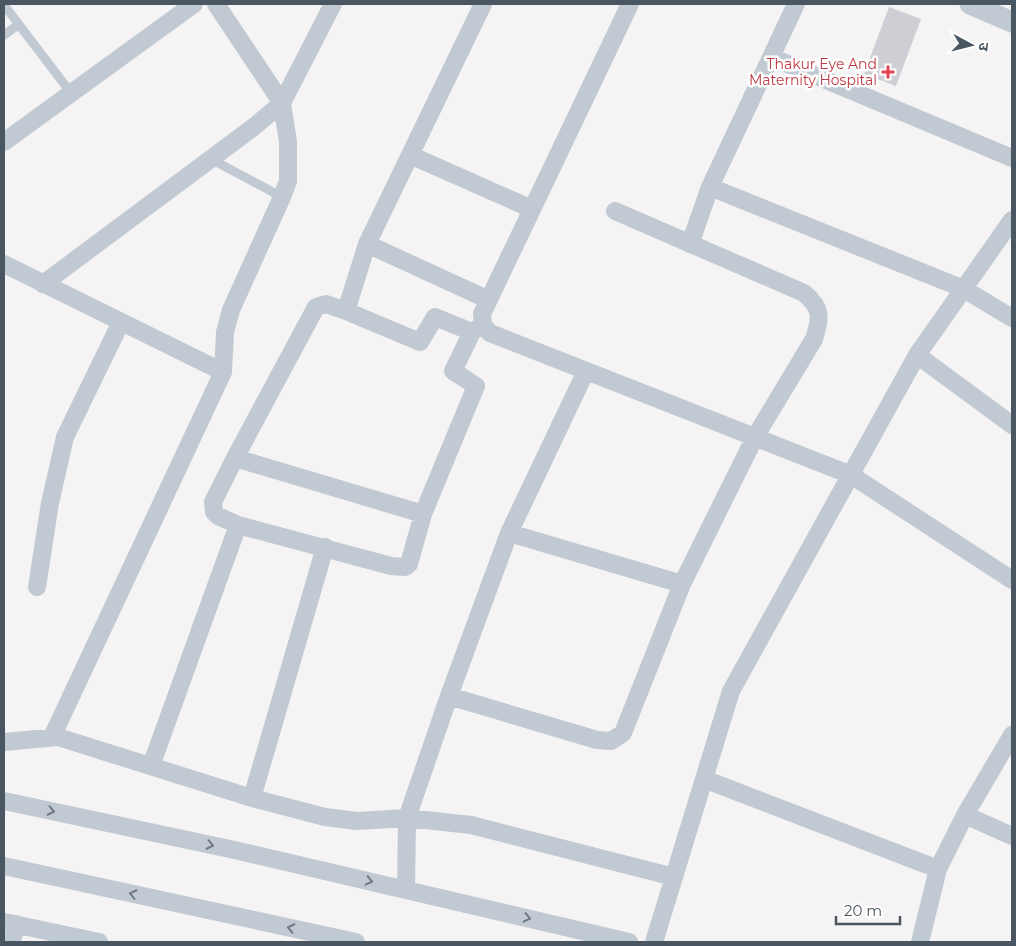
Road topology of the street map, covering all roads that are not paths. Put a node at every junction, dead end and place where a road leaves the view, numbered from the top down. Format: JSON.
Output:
{"nodes":[{"id":1,"x":4,"y":4,"type":"edge"},
{"id":2,"x":216,"y":4,"type":"edge"},
{"id":3,"x":333,"y":4,"type":"edge"},
{"id":4,"x":483,"y":4,"type":"edge"},
{"id":5,"x":630,"y":4,"type":"edge"},
{"id":6,"x":796,"y":4,"type":"edge"},
{"id":7,"x":970,"y":4,"type":"edge"},
{"id":8,"x":188,"y":5,"type":"edge"},
{"id":9,"x":1012,"y":22,"type":"edge"},
{"id":10,"x":18,"y":25,"type":"junction"},
{"id":11,"x":4,"y":35,"type":"edge"},
{"id":12,"x":771,"y":57,"type":"junction"},
{"id":13,"x":71,"y":93,"type":"junction"},
{"id":14,"x":282,"y":103,"type":"junction"},
{"id":15,"x":4,"y":142,"type":"edge"},
{"id":16,"x":410,"y":155,"type":"junction"},
{"id":17,"x":1012,"y":158,"type":"edge"},
{"id":18,"x":211,"y":159,"type":"junction"},
{"id":19,"x":710,"y":187,"type":"junction"},
{"id":20,"x":282,"y":197,"type":"junction"},
{"id":21,"x":532,"y":209,"type":"junction"},
{"id":22,"x":616,"y":211,"type":"dead end"},
{"id":23,"x":1010,"y":229,"type":"edge"},
{"id":24,"x":367,"y":244,"type":"junction"},
{"id":25,"x":690,"y":244,"type":"junction"},
{"id":26,"x":4,"y":264,"type":"edge"},
{"id":27,"x":43,"y":284,"type":"junction"},
{"id":28,"x":964,"y":289,"type":"junction"},
{"id":29,"x":489,"y":300,"type":"junction"},
{"id":30,"x":346,"y":311,"type":"junction"},
{"id":31,"x":1012,"y":318,"type":"edge"},
{"id":32,"x":121,"y":322,"type":"junction"},
{"id":33,"x":477,"y":328,"type":"junction"},
{"id":34,"x":917,"y":355,"type":"junction"},
{"id":35,"x":586,"y":371,"type":"junction"},
{"id":36,"x":223,"y":372,"type":"junction"},
{"id":37,"x":1012,"y":426,"type":"edge"},
{"id":38,"x":755,"y":437,"type":"junction"},
{"id":39,"x":235,"y":458,"type":"junction"},
{"id":40,"x":851,"y":475,"type":"junction"},
{"id":41,"x":423,"y":514,"type":"junction"},
{"id":42,"x":238,"y":525,"type":"junction"},
{"id":43,"x":509,"y":534,"type":"junction"},
{"id":44,"x":325,"y":547,"type":"junction"},
{"id":45,"x":1012,"y":580,"type":"edge"},
{"id":46,"x":682,"y":584,"type":"junction"},
{"id":47,"x":37,"y":587,"type":"dead end"},
{"id":48,"x":449,"y":696,"type":"junction"},
{"id":49,"x":1012,"y":735,"type":"edge"},
{"id":50,"x":52,"y":737,"type":"junction"},
{"id":51,"x":4,"y":742,"type":"edge"},
{"id":52,"x":151,"y":766,"type":"junction"},
{"id":53,"x":704,"y":779,"type":"junction"},
{"id":54,"x":252,"y":798,"type":"junction"},
{"id":55,"x":4,"y":801,"type":"edge"},
{"id":56,"x":965,"y":815,"type":"junction"},
{"id":57,"x":407,"y":818,"type":"junction"},
{"id":58,"x":1012,"y":836,"type":"edge"},
{"id":59,"x":4,"y":866,"type":"edge"},
{"id":60,"x":938,"y":869,"type":"junction"},
{"id":61,"x":674,"y":877,"type":"junction"},
{"id":62,"x":406,"y":890,"type":"junction"},
{"id":63,"x":10,"y":923,"type":"edge"},
{"id":64,"x":12,"y":942,"type":"edge"},
{"id":65,"x":99,"y":942,"type":"edge"},
{"id":66,"x":356,"y":942,"type":"edge"},
{"id":67,"x":629,"y":942,"type":"edge"},
{"id":68,"x":654,"y":942,"type":"edge"},
{"id":69,"x":920,"y":942,"type":"edge"}],
"edges":[{"from":1,"to":10,"type":"lane"},
{"from":2,"to":14,"type":"street"},
{"from":3,"to":14,"type":"street"},
{"from":4,"to":16,"type":"street"},
{"from":5,"to":21,"type":"street"},
{"from":6,"to":12,"type":"street"},
{"from":7,"to":9,"type":"street"},
{"from":8,"to":13,"type":"street"},
{"from":10,"to":11,"type":"lane"},
{"from":10,"to":13,"type":"lane"},
{"from":12,"to":17,"type":"street"},
{"from":12,"to":19,"type":"street"},
{"from":13,"to":15,"type":"street"},
{"from":14,"to":18,"type":"street"},
{"from":14,"to":20,"type":"street"},
{"from":16,"to":21,"type":"street"},
{"from":16,"to":24,"type":"street"},
{"from":18,"to":20,"type":"lane"},
{"from":18,"to":27,"type":"street"},
{"from":19,"to":25,"type":"street"},
{"from":19,"to":28,"type":"street"},
{"from":20,"to":36,"type":"street"},
{"from":21,"to":29,"type":"street"},
{"from":22,"to":25,"type":"street"},
{"from":23,"to":28,"type":"street"},
{"from":24,"to":29,"type":"street"},
{"from":24,"to":30,"type":"street"},
{"from":25,"to":38,"type":"street"},
{"from":26,"to":27,"type":"street"},
{"from":27,"to":32,"type":"street"},
{"from":28,"to":31,"type":"street"},
{"from":28,"to":34,"type":"street"},
{"from":29,"to":33,"type":"street"},
{"from":30,"to":33,"type":"street"},
{"from":30,"to":39,"type":"street"},
{"from":32,"to":36,"type":"street"},
{"from":32,"to":47,"type":"street"},
{"from":33,"to":35,"type":"street"},
{"from":33,"to":41,"type":"street"},
{"from":34,"to":37,"type":"street"},
{"from":34,"to":40,"type":"street"},
{"from":35,"to":38,"type":"street"},
{"from":35,"to":43,"type":"street"},
{"from":36,"to":50,"type":"street"},
{"from":38,"to":40,"type":"street"},
{"from":38,"to":46,"type":"street"},
{"from":39,"to":41,"type":"street"},
{"from":39,"to":42,"type":"street"},
{"from":40,"to":45,"type":"street"},
{"from":40,"to":53,"type":"street"},
{"from":41,"to":44,"type":"street"},
{"from":42,"to":44,"type":"street"},
{"from":42,"to":52,"type":"street"},
{"from":43,"to":46,"type":"street"},
{"from":43,"to":48,"type":"street"},
{"from":44,"to":54,"type":"street"},
{"from":46,"to":48,"type":"street"},
{"from":48,"to":57,"type":"street"},
{"from":49,"to":56,"type":"street"},
{"from":50,"to":51,"type":"street"},
{"from":50,"to":52,"type":"street"},
{"from":52,"to":54,"type":"street"},
{"from":53,"to":60,"type":"street"},
{"from":53,"to":61,"type":"street"},
{"from":54,"to":57,"type":"street"},
{"from":55,"to":62,"type":"street","one_way":true},
{"from":56,"to":58,"type":"street"},
{"from":56,"to":60,"type":"street"},
{"from":57,"to":61,"type":"street"},
{"from":57,"to":62,"type":"street"},
{"from":66,"to":59,"type":"street","one_way":true},
{"from":60,"to":69,"type":"street"},
{"from":61,"to":68,"type":"street"},
{"from":62,"to":67,"type":"street","one_way":true},
{"from":63,"to":64,"type":"street"},
{"from":63,"to":65,"type":"street"}]}
